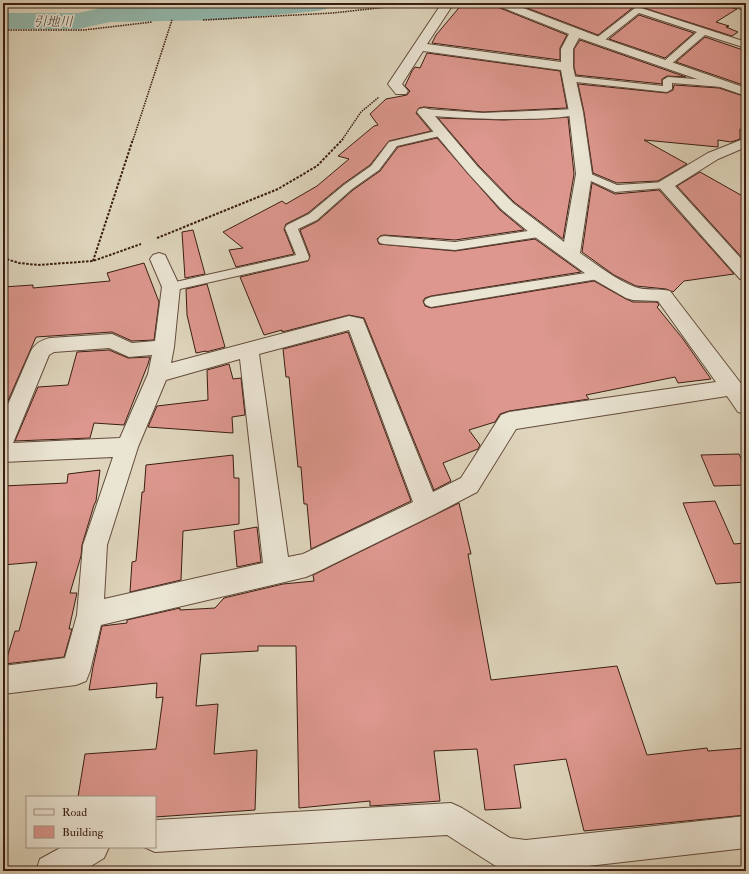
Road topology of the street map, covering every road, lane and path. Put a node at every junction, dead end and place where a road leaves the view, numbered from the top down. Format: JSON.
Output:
{"nodes":[{"id":1,"x":155,"y":3,"type":"edge"},
{"id":2,"x":180,"y":3,"type":"edge"},
{"id":3,"x":195,"y":3,"type":"edge"},
{"id":4,"x":424,"y":3,"type":"edge"},
{"id":5,"x":448,"y":3,"type":"edge"},
{"id":6,"x":500,"y":3,"type":"edge"},
{"id":7,"x":729,"y":3,"type":"edge"},
{"id":8,"x":746,"y":7,"type":"edge"},
{"id":9,"x":203,"y":20,"type":"dead end"},
{"id":10,"x":165,"y":21,"type":"dead end"},
{"id":11,"x":158,"y":22,"type":"dead end"},
{"id":12,"x":3,"y":30,"type":"edge"},
{"id":13,"x":704,"y":31,"type":"junction"},
{"id":14,"x":576,"y":32,"type":"junction"},
{"id":15,"x":598,"y":41,"type":"junction"},
{"id":16,"x":746,"y":45,"type":"edge"},
{"id":17,"x":419,"y":47,"type":"junction"},
{"id":18,"x":666,"y":64,"type":"junction"},
{"id":19,"x":568,"y":73,"type":"junction"},
{"id":20,"x":722,"y":84,"type":"junction"},
{"id":21,"x":398,"y":87,"type":"joint"},
{"id":22,"x":746,"y":92,"type":"edge"},
{"id":23,"x":424,"y":112,"type":"joint"},
{"id":24,"x":576,"y":112,"type":"junction"},
{"id":25,"x":440,"y":133,"type":"junction"},
{"id":26,"x":746,"y":142,"type":"edge"},
{"id":27,"x":584,"y":174,"type":"junction"},
{"id":28,"x":665,"y":185,"type":"junction"},
{"id":29,"x":541,"y":233,"type":"junction"},
{"id":30,"x":384,"y":240,"type":"dead end"},
{"id":31,"x":153,"y":247,"type":"junction"},
{"id":32,"x":571,"y":253,"type":"junction"},
{"id":33,"x":3,"y":258,"type":"edge"},
{"id":34,"x":93,"y":261,"type":"junction"},
{"id":35,"x":599,"y":275,"type":"junction"},
{"id":36,"x":746,"y":275,"type":"edge"},
{"id":37,"x":171,"y":288,"type":"junction"},
{"id":38,"x":431,"y":302,"type":"dead end"},
{"id":39,"x":164,"y":348,"type":"junction"},
{"id":40,"x":249,"y":350,"type":"junction"},
{"id":41,"x":158,"y":374,"type":"junction"},
{"id":42,"x":739,"y":397,"type":"edge"},
{"id":43,"x":3,"y":442,"type":"edge"},
{"id":44,"x":127,"y":447,"type":"junction"},
{"id":45,"x":3,"y":453,"type":"edge"},
{"id":46,"x":427,"y":507,"type":"junction"},
{"id":47,"x":277,"y":571,"type":"junction"},
{"id":48,"x":90,"y":615,"type":"junction"},
{"id":49,"x":3,"y":680,"type":"edge"},
{"id":50,"x":746,"y":832,"type":"edge"},
{"id":51,"x":156,"y":836,"type":"edge"},
{"id":52,"x":91,"y":848,"type":"edge"},
{"id":53,"x":527,"y":863,"type":"edge"},
{"id":54,"x":52,"y":871,"type":"edge"}],
"edges":[{"from":1,"to":2,"type":"street"},
{"from":2,"to":3,"type":"street"},
{"from":4,"to":9,"type":"path"},
{"from":5,"to":17,"type":"street"},
{"from":6,"to":14,"type":"street"},
{"from":7,"to":8,"type":"street"},
{"from":10,"to":34,"type":"path"},
{"from":11,"to":12,"type":"path"},
{"from":13,"to":15,"type":"lane"},
{"from":13,"to":16,"type":"lane"},
{"from":13,"to":18,"type":"lane"},
{"from":14,"to":15,"type":"street"},
{"from":14,"to":19,"type":"street"},
{"from":15,"to":18,"type":"street"},
{"from":17,"to":19,"type":"street"},
{"from":17,"to":21,"type":"street"},
{"from":18,"to":20,"type":"street"},
{"from":19,"to":20,"type":"lane"},
{"from":19,"to":24,"type":"street"},
{"from":20,"to":22,"type":"street"},
{"from":21,"to":31,"type":"path"},
{"from":23,"to":24,"type":"lane"},
{"from":23,"to":25,"type":"street"},
{"from":24,"to":27,"type":"street"},
{"from":25,"to":29,"type":"street"},
{"from":25,"to":37,"type":"lane"},
{"from":26,"to":28,"type":"street"},
{"from":27,"to":28,"type":"lane"},
{"from":27,"to":32,"type":"street"},
{"from":28,"to":36,"type":"street"},
{"from":29,"to":30,"type":"lane"},
{"from":29,"to":32,"type":"street"},
{"from":31,"to":34,"type":"path"},
{"from":31,"to":37,"type":"street"},
{"from":32,"to":35,"type":"street"},
{"from":33,"to":34,"type":"path"},
{"from":35,"to":38,"type":"lane"},
{"from":35,"to":42,"type":"street"},
{"from":37,"to":39,"type":"street"},
{"from":39,"to":41,"type":"street"},
{"from":39,"to":43,"type":"street"},
{"from":40,"to":41,"type":"street"},
{"from":40,"to":46,"type":"street"},
{"from":40,"to":47,"type":"street"},
{"from":41,"to":44,"type":"street"},
{"from":42,"to":46,"type":"street"},
{"from":44,"to":45,"type":"street"},
{"from":44,"to":48,"type":"street"},
{"from":46,"to":47,"type":"street"},
{"from":47,"to":48,"type":"street"},
{"from":48,"to":49,"type":"street"},
{"from":50,"to":53,"type":"street"},
{"from":51,"to":53,"type":"street"},
{"from":52,"to":54,"type":"street"}]}
